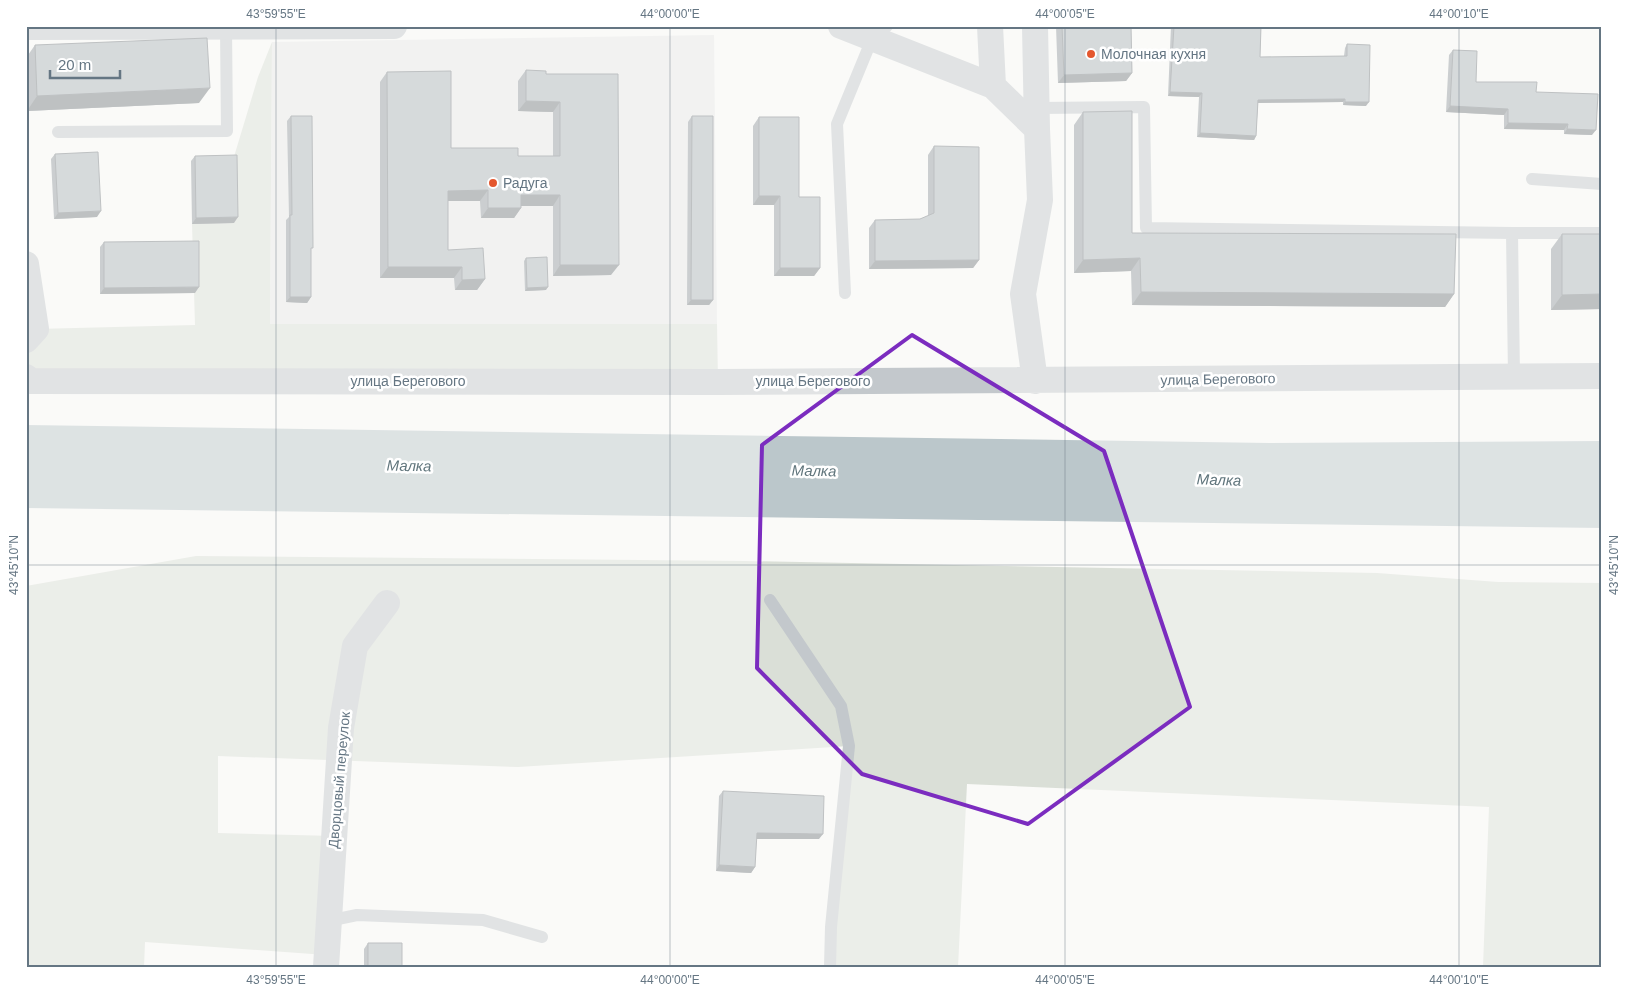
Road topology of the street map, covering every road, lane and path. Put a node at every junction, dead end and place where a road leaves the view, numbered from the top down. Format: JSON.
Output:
{"nodes":[{"id":1,"x":394,"y":26,"type":"edge"},
{"id":2,"x":841,"y":26,"type":"edge"},
{"id":3,"x":990,"y":26,"type":"edge"},
{"id":4,"x":1036,"y":26,"type":"edge"},
{"id":5,"x":226,"y":27,"type":"edge"},
{"id":6,"x":26,"y":28,"type":"edge"},
{"id":7,"x":880,"y":32,"type":"edge"},
{"id":8,"x":993,"y":86,"type":"junction"},
{"id":9,"x":1037,"y":119,"type":"junction"},
{"id":10,"x":58,"y":132,"type":"dead end"},
{"id":11,"x":1532,"y":179,"type":"dead end"},
{"id":12,"x":1602,"y":184,"type":"edge"},
{"id":13,"x":1512,"y":233,"type":"junction"},
{"id":14,"x":1602,"y":233,"type":"edge"},
{"id":15,"x":26,"y":264,"type":"edge"},
{"id":16,"x":845,"y":293,"type":"dead end"},
{"id":17,"x":26,"y":340,"type":"edge"},
{"id":18,"x":1514,"y":376,"type":"junction"},
{"id":19,"x":1602,"y":376,"type":"edge"},
{"id":20,"x":26,"y":377,"type":"edge"},
{"id":21,"x":1035,"y":381,"type":"junction"},
{"id":22,"x":770,"y":600,"type":"dead end"},
{"id":23,"x":387,"y":603,"type":"dead end"},
{"id":24,"x":328,"y":921,"type":"junction"},
{"id":25,"x":542,"y":937,"type":"dead end"},
{"id":26,"x":326,"y":967,"type":"edge"},
{"id":27,"x":830,"y":967,"type":"edge"}],
"edges":[{"from":1,"to":5,"type":"street"},
{"from":2,"to":7,"type":"street"},
{"from":3,"to":8,"type":"street"},
{"from":4,"to":9,"type":"street"},
{"from":5,"to":6,"type":"street"},
{"from":5,"to":10,"type":"lane"},
{"from":7,"to":8,"type":"street"},
{"from":7,"to":16,"type":"lane"},
{"from":8,"to":9,"type":"street"},
{"from":9,"to":13,"type":"lane"},
{"from":9,"to":21,"type":"street"},
{"from":11,"to":12,"type":"lane"},
{"from":13,"to":14,"type":"lane"},
{"from":13,"to":18,"type":"lane"},
{"from":15,"to":17,"type":"street"},
{"from":18,"to":19,"type":"street","name":"улица Берегового"},
{"from":18,"to":21,"type":"street","name":"улица Берегового"},
{"from":20,"to":21,"type":"street","name":"улица Берегового"},
{"from":22,"to":27,"type":"lane"},
{"from":23,"to":24,"type":"street","name":"Дворцовый переулок"},
{"from":24,"to":25,"type":"lane"},
{"from":24,"to":26,"type":"street","name":"Дворцовый переулок"}]}
